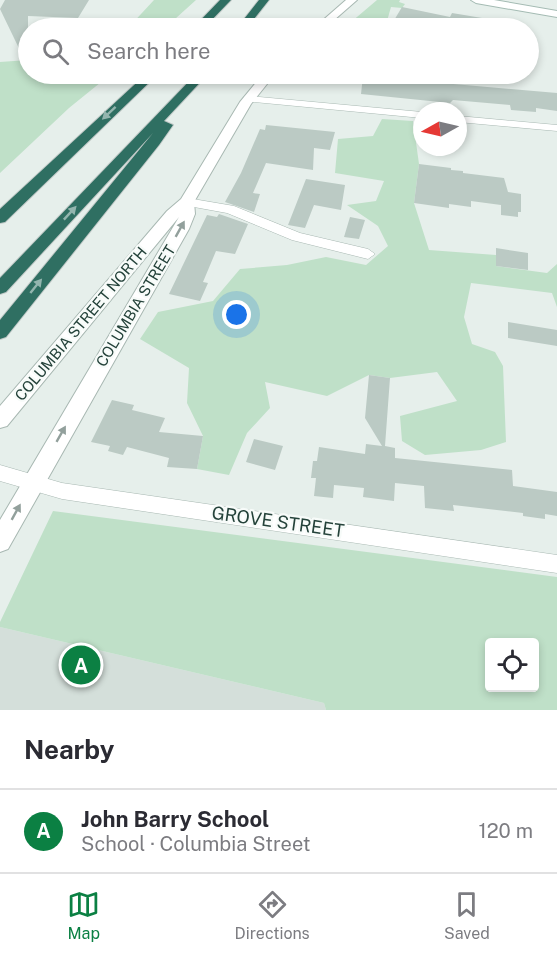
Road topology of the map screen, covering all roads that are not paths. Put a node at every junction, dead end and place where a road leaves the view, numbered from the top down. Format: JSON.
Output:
{"nodes":[{"id":1,"x":264,"y":0,"type":"edge"},
{"id":2,"x":352,"y":0,"type":"edge"},
{"id":3,"x":224,"y":1,"type":"edge"},
{"id":4,"x":483,"y":1,"type":"edge"},
{"id":5,"x":557,"y":14,"type":"edge"},
{"id":6,"x":208,"y":18,"type":"edge"},
{"id":7,"x":250,"y":18,"type":"edge"},
{"id":8,"x":331,"y":18,"type":"edge"},
{"id":9,"x":141,"y":84,"type":"edge"},
{"id":10,"x":192,"y":84,"type":"edge"},
{"id":11,"x":261,"y":84,"type":"edge"},
{"id":12,"x":248,"y":99,"type":"junction"},
{"id":13,"x":168,"y":109,"type":"junction"},
{"id":14,"x":413,"y":114,"type":"edge"},
{"id":15,"x":467,"y":119,"type":"edge"},
{"id":16,"x":557,"y":128,"type":"edge"},
{"id":17,"x":187,"y":202,"type":"junction"},
{"id":18,"x":0,"y":218,"type":"edge"},
{"id":19,"x":368,"y":254,"type":"dead end"},
{"id":20,"x":0,"y":288,"type":"edge"},
{"id":21,"x":0,"y":332,"type":"edge"},
{"id":22,"x":0,"y":420,"type":"edge"},
{"id":23,"x":0,"y":473,"type":"edge"},
{"id":24,"x":32,"y":484,"type":"junction"},
{"id":25,"x":0,"y":541,"type":"edge"},
{"id":26,"x":557,"y":564,"type":"edge"}],
"edges":[{"from":1,"to":7,"type":"highway"},
{"from":2,"to":8,"type":"street"},
{"from":3,"to":6,"type":"highway"},
{"from":4,"to":5,"type":"street"},
{"from":9,"to":18,"type":"highway","one_way":true},
{"from":10,"to":13,"type":"highway"},
{"from":11,"to":12,"type":"street","name":"COLUMBIA STREET"},
{"from":12,"to":14,"type":"street"},
{"from":12,"to":17,"type":"street","name":"COLUMBIA STREET"},
{"from":20,"to":13,"type":"highway","one_way":true},
{"from":21,"to":13,"type":"highway","one_way":true},
{"from":15,"to":16,"type":"street"},
{"from":17,"to":19,"type":"street"},
{"from":17,"to":22,"type":"street","name":"COLUMBIA STREET NORTH"},
{"from":24,"to":17,"type":"street","name":"COLUMBIA STREET","one_way":true},
{"from":23,"to":24,"type":"street","name":"GROVE STREET"},
{"from":25,"to":24,"type":"street","name":"COLUMBIA STREET","one_way":true},
{"from":24,"to":26,"type":"street","name":"GROVE STREET"}]}
